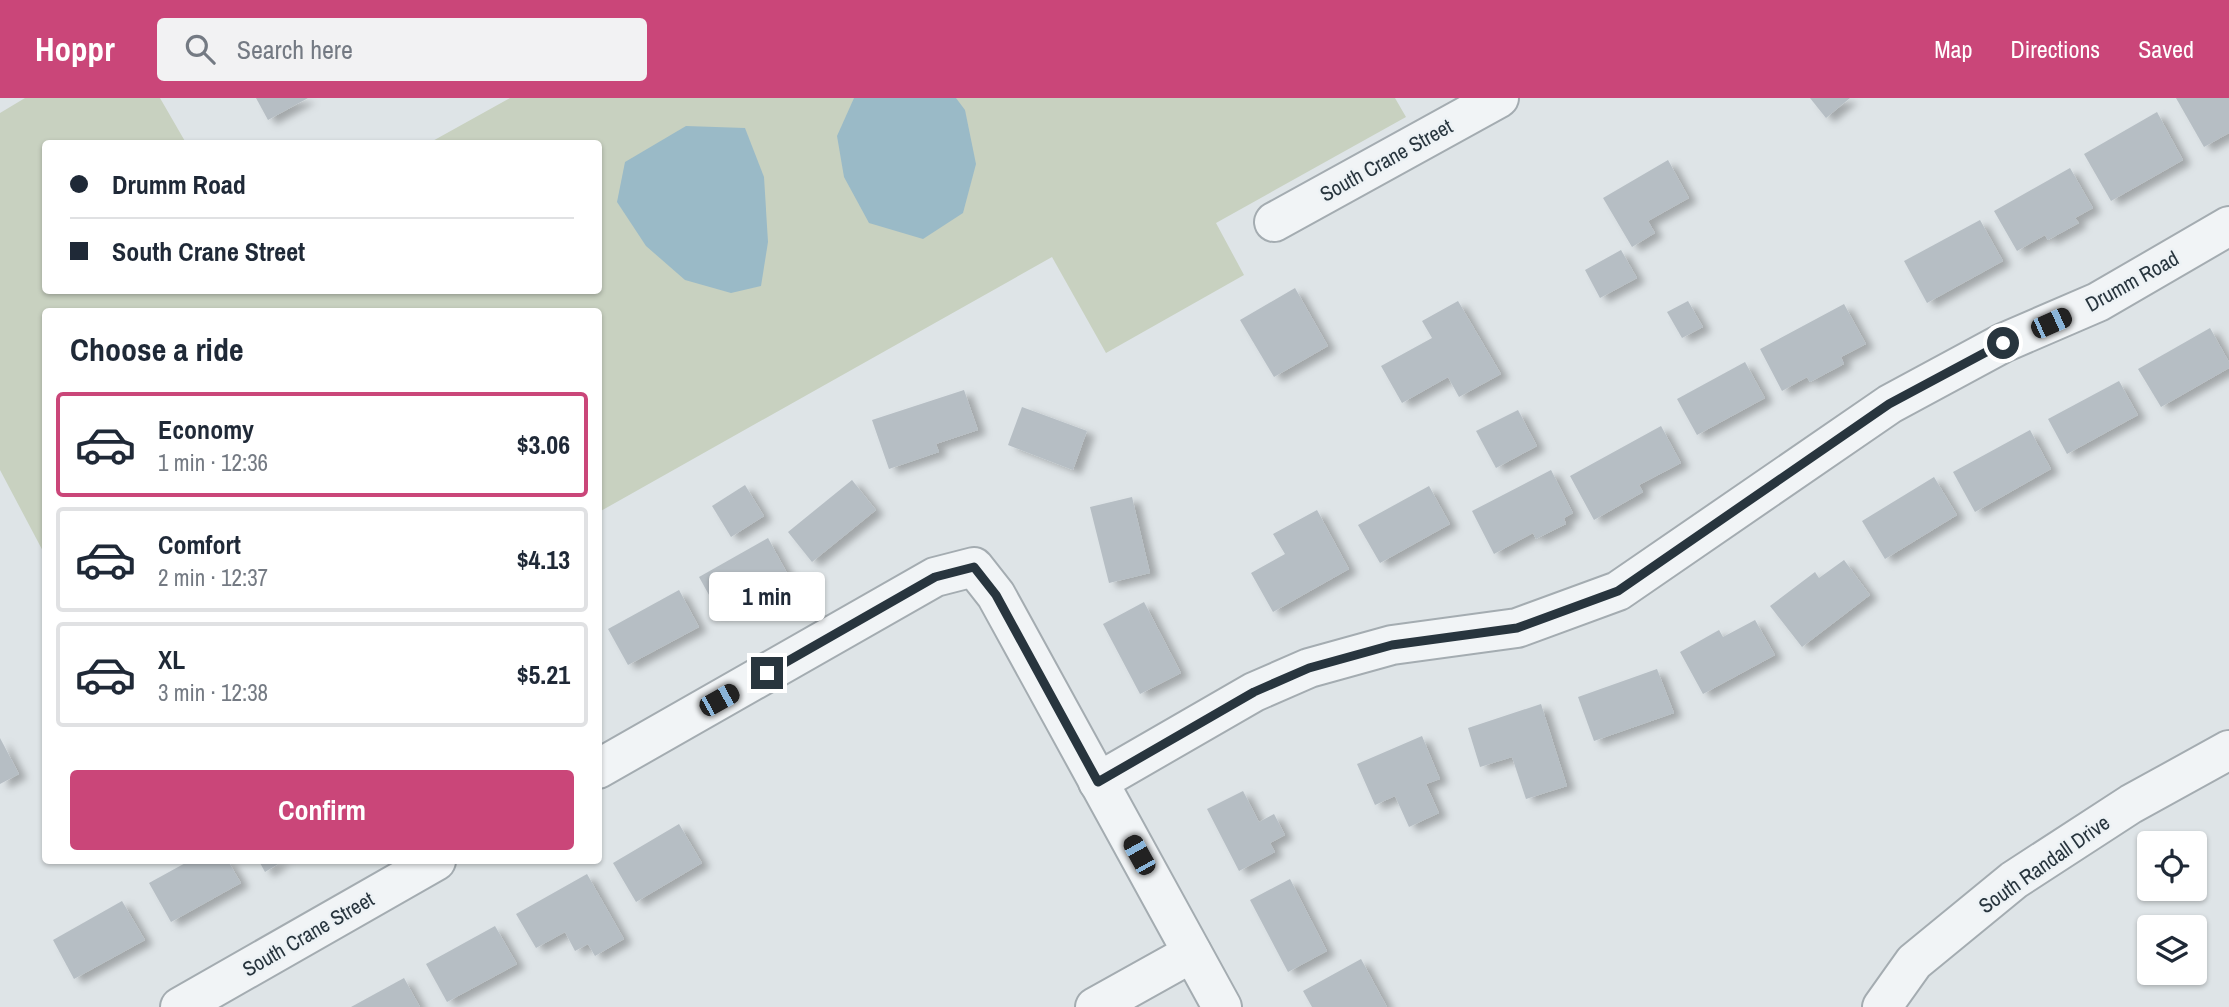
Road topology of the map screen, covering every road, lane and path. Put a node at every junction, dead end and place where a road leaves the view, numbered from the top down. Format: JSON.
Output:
{"nodes":[{"id":1,"x":1499,"y":98,"type":"edge"},
{"id":2,"x":1274,"y":222,"type":"dead end"},
{"id":3,"x":2229,"y":226,"type":"edge"},
{"id":4,"x":2229,"y":750,"type":"edge"},
{"id":5,"x":602,"y":767,"type":"edge"},
{"id":6,"x":1098,"y":782,"type":"junction"},
{"id":7,"x":431,"y":864,"type":"edge"},
{"id":8,"x":1192,"y":953,"type":"junction"},
{"id":9,"x":180,"y":1007,"type":"edge"},
{"id":10,"x":1095,"y":1007,"type":"edge"},
{"id":11,"x":1222,"y":1007,"type":"edge"},
{"id":12,"x":1882,"y":1007,"type":"edge"}],
"edges":[{"from":1,"to":2,"type":"street","name":"South Crane Street"},
{"from":3,"to":6,"type":"street","name":"Drumm Road"},
{"from":4,"to":12,"type":"street","name":"South Randall Drive"},
{"from":5,"to":6,"type":"street"},
{"from":6,"to":8,"type":"street"},
{"from":7,"to":9,"type":"street","name":"South Crane Street"},
{"from":8,"to":10,"type":"street"},
{"from":8,"to":11,"type":"street"}]}
